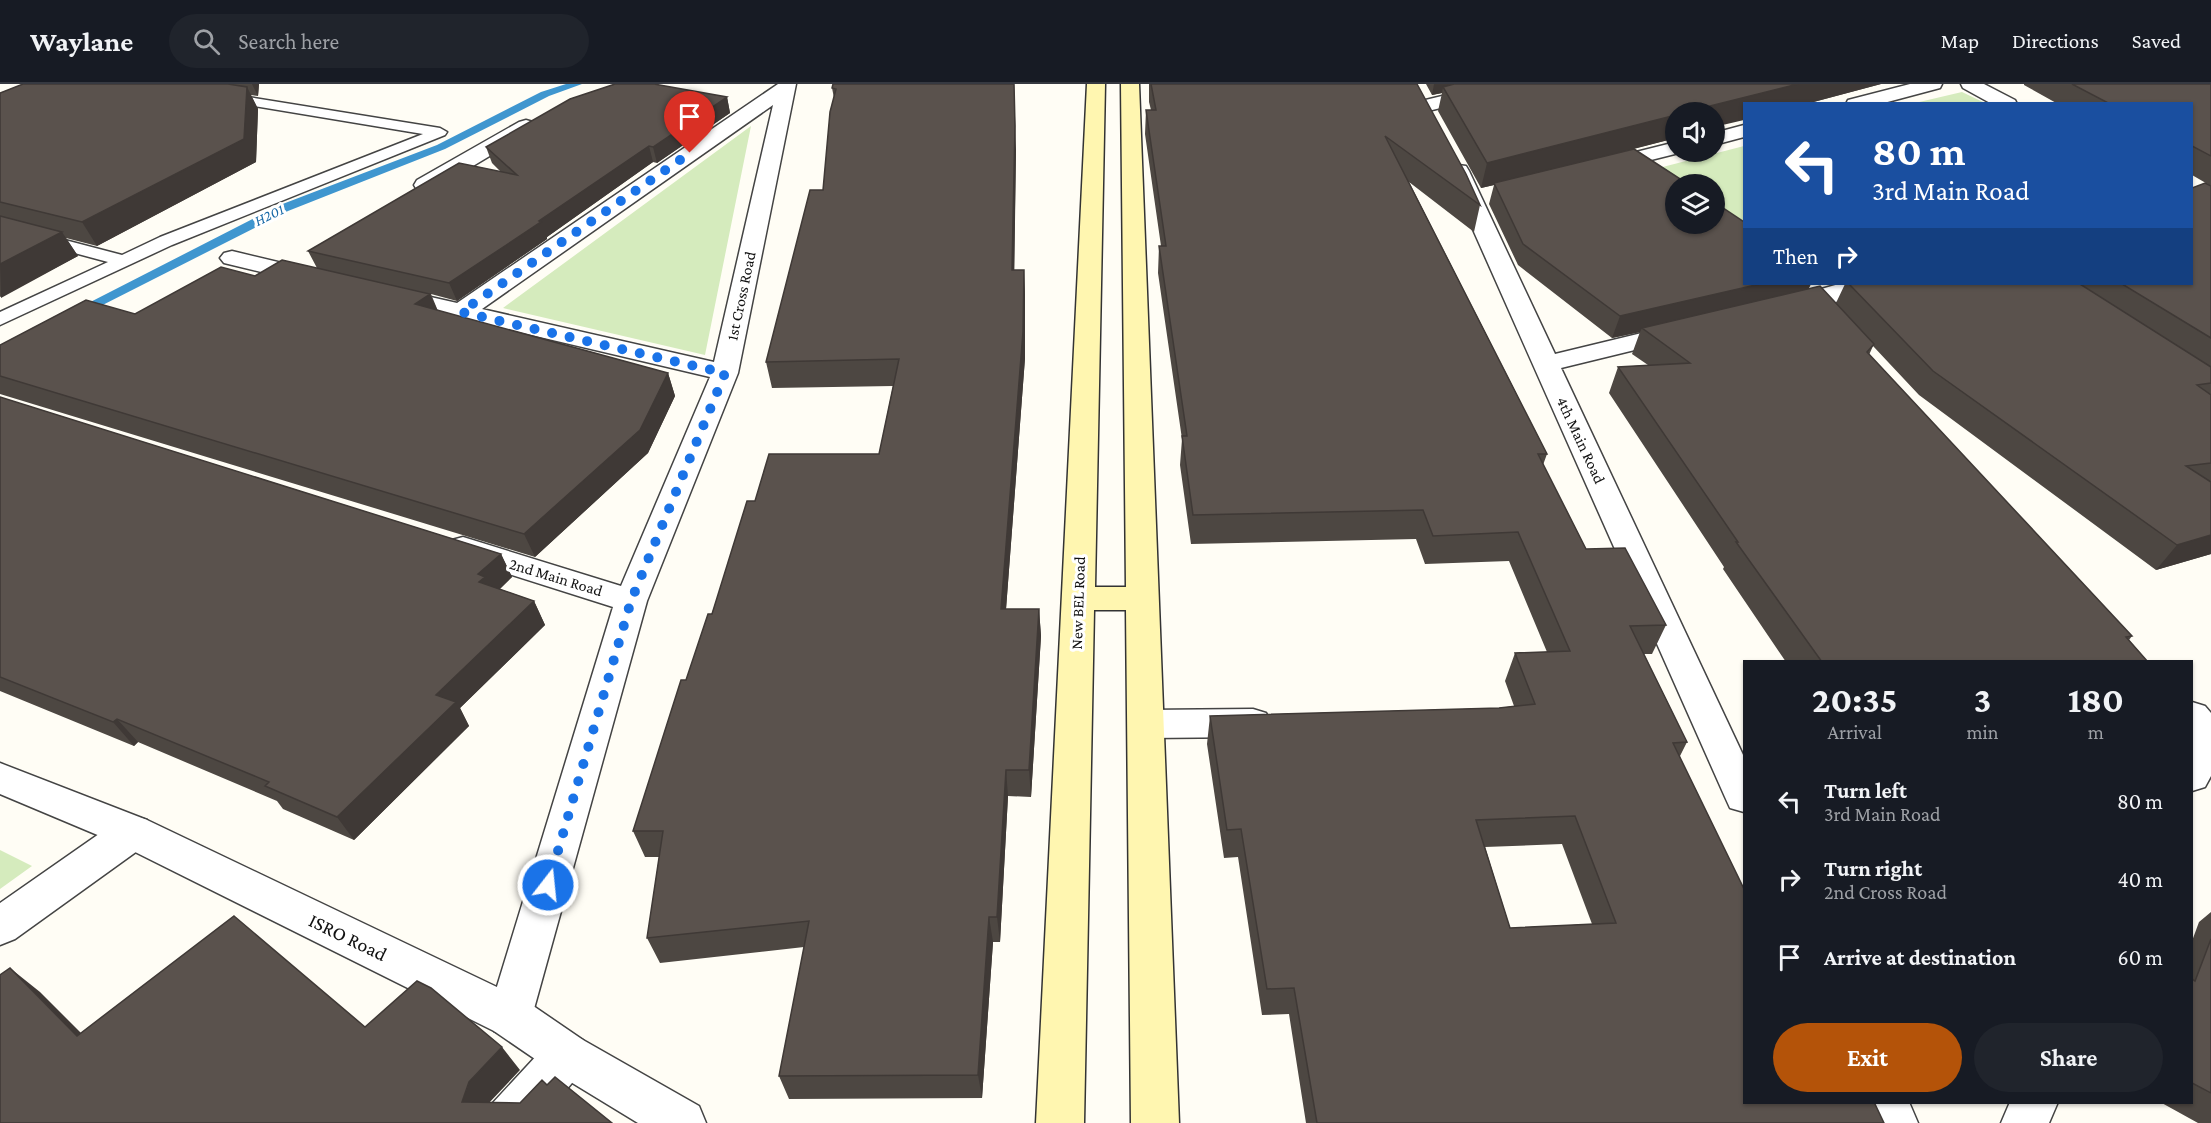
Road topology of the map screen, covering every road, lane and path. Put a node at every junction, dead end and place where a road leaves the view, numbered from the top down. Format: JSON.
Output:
{"nodes":[{"id":1,"x":753,"y":84,"type":"edge"},
{"id":2,"x":1096,"y":84,"type":"edge"},
{"id":3,"x":1130,"y":84,"type":"edge"},
{"id":4,"x":1516,"y":84,"type":"edge"},
{"id":5,"x":1933,"y":84,"type":"edge"},
{"id":6,"x":1970,"y":84,"type":"edge"},
{"id":7,"x":786,"y":86,"type":"edge"},
{"id":8,"x":212,"y":95,"type":"edge"},
{"id":9,"x":1863,"y":102,"type":"edge"},
{"id":10,"x":2004,"y":102,"type":"edge"},
{"id":11,"x":1430,"y":116,"type":"edge"},
{"id":12,"x":540,"y":118,"type":"edge"},
{"id":13,"x":1743,"y":131,"type":"edge"},
{"id":14,"x":1725,"y":136,"type":"edge"},
{"id":15,"x":1665,"y":151,"type":"edge"},
{"id":16,"x":1585,"y":171,"type":"edge"},
{"id":17,"x":406,"y":197,"type":"edge"},
{"id":18,"x":0,"y":228,"type":"edge"},
{"id":19,"x":313,"y":252,"type":"edge"},
{"id":20,"x":232,"y":258,"type":"dead end"},
{"id":21,"x":124,"y":261,"type":"junction"},
{"id":22,"x":282,"y":270,"type":"junction"},
{"id":23,"x":338,"y":283,"type":"edge"},
{"id":24,"x":1859,"y":285,"type":"edge"},
{"id":25,"x":371,"y":291,"type":"edge"},
{"id":26,"x":461,"y":312,"type":"junction"},
{"id":27,"x":1759,"y":313,"type":"edge"},
{"id":28,"x":0,"y":319,"type":"edge"},
{"id":29,"x":1703,"y":327,"type":"edge"},
{"id":30,"x":1546,"y":364,"type":"junction"},
{"id":31,"x":725,"y":373,"type":"junction"},
{"id":32,"x":440,"y":541,"type":"edge"},
{"id":33,"x":1078,"y":598,"type":"junction"},
{"id":34,"x":1144,"y":599,"type":"junction"},
{"id":35,"x":631,"y":601,"type":"junction"},
{"id":36,"x":2193,"y":717,"type":"edge"},
{"id":37,"x":1289,"y":722,"type":"edge"},
{"id":38,"x":1147,"y":724,"type":"junction"},
{"id":39,"x":2211,"y":736,"type":"edge"},
{"id":40,"x":2193,"y":774,"type":"edge"},
{"id":41,"x":0,"y":778,"type":"edge"},
{"id":42,"x":1743,"y":795,"type":"edge"},
{"id":43,"x":133,"y":832,"type":"junction"},
{"id":44,"x":0,"y":926,"type":"edge"},
{"id":45,"x":510,"y":1016,"type":"junction"},
{"id":46,"x":567,"y":1055,"type":"junction"},
{"id":47,"x":1886,"y":1104,"type":"edge"},
{"id":48,"x":2034,"y":1104,"type":"edge"},
{"id":49,"x":507,"y":1123,"type":"edge"},
{"id":50,"x":682,"y":1123,"type":"edge"},
{"id":51,"x":1060,"y":1123,"type":"edge"},
{"id":52,"x":1155,"y":1123,"type":"edge"},
{"id":53,"x":1894,"y":1123,"type":"edge"},
{"id":54,"x":2025,"y":1123,"type":"edge"}],
"edges":[{"from":1,"to":7,"type":"street"},
{"from":2,"to":33,"type":"main road","name":"New BEL Road"},
{"from":3,"to":34,"type":"main road"},
{"from":4,"to":11,"type":"street"},
{"from":5,"to":9,"type":"street"},
{"from":6,"to":10,"type":"street"},
{"from":7,"to":26,"type":"street"},
{"from":7,"to":31,"type":"street","name":"1st Cross Road"},
{"from":8,"to":21,"type":"lane"},
{"from":11,"to":30,"type":"street","name":"4th Main Road"},
{"from":12,"to":17,"type":"street"},
{"from":13,"to":14,"type":"street"},
{"from":15,"to":16,"type":"street"},
{"from":18,"to":21,"type":"lane"},
{"from":19,"to":22,"type":"street"},
{"from":20,"to":22,"type":"street"},
{"from":21,"to":28,"type":"lane"},
{"from":22,"to":23,"type":"street"},
{"from":24,"to":27,"type":"street"},
{"from":25,"to":26,"type":"street"},
{"from":26,"to":31,"type":"street"},
{"from":29,"to":30,"type":"street"},
{"from":30,"to":42,"type":"street","name":"4th Main Road"},
{"from":31,"to":35,"type":"street","name":"1st Cross Road"},
{"from":32,"to":35,"type":"street","name":"2nd Main Road"},
{"from":33,"to":34,"type":"main road"},
{"from":33,"to":51,"type":"main road","name":"New BEL Road"},
{"from":34,"to":38,"type":"main road"},
{"from":35,"to":45,"type":"street","name":"1st Cross Road"},
{"from":36,"to":39,"type":"street"},
{"from":37,"to":38,"type":"street"},
{"from":38,"to":52,"type":"main road"},
{"from":39,"to":40,"type":"street"},
{"from":41,"to":43,"type":"street","name":"ISRO Road"},
{"from":43,"to":44,"type":"street"},
{"from":43,"to":45,"type":"street","name":"ISRO Road"},
{"from":45,"to":46,"type":"street","name":"ISRO Road"},
{"from":46,"to":49,"type":"street"},
{"from":46,"to":50,"type":"street","name":"ISRO Road"},
{"from":47,"to":53,"type":"street"},
{"from":48,"to":54,"type":"street"}]}
